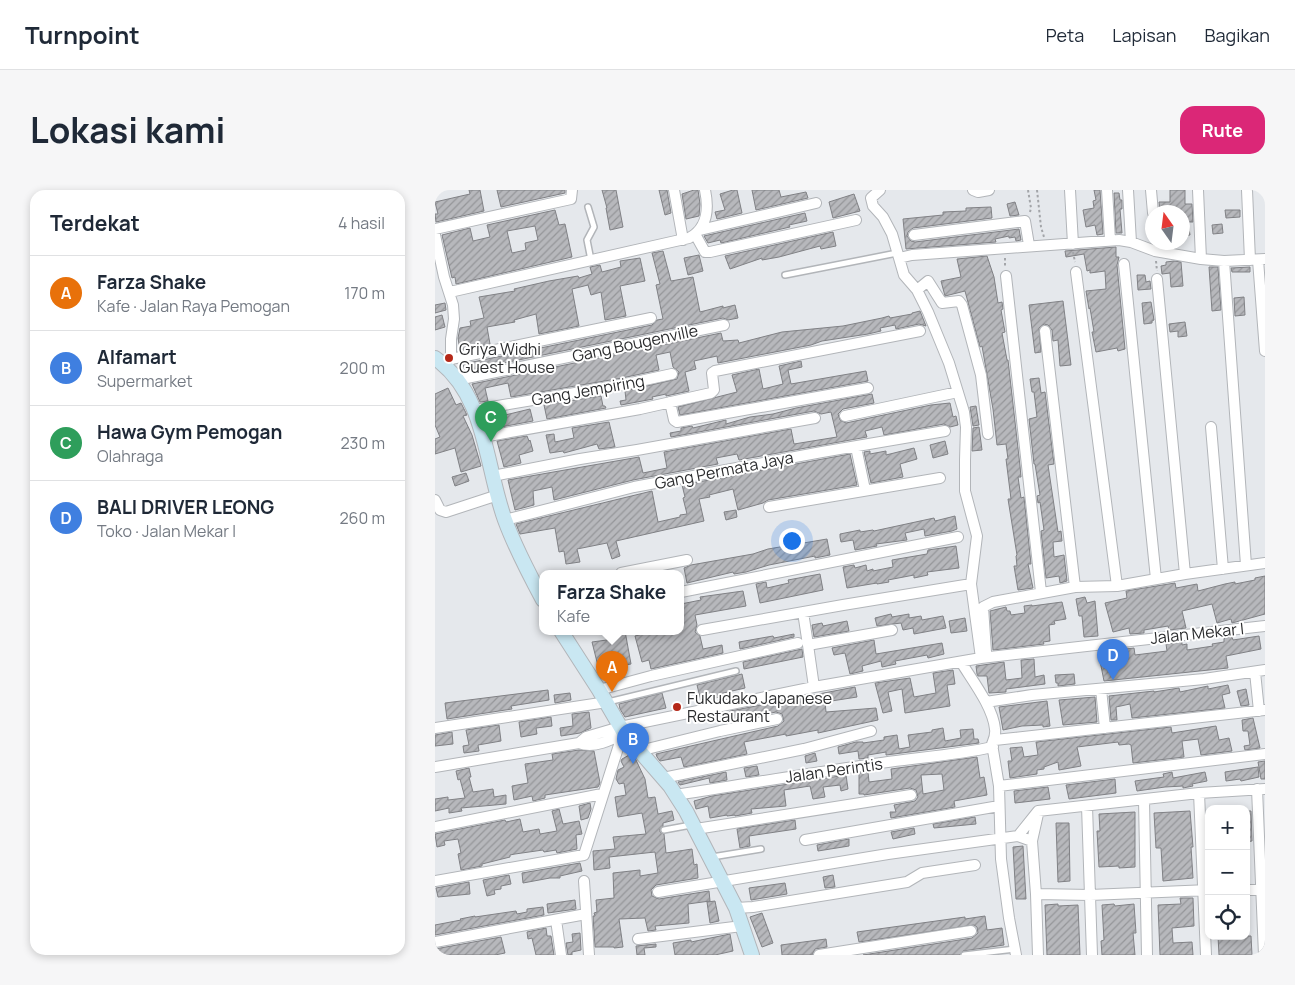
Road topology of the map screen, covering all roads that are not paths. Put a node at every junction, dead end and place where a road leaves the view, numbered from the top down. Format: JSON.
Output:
{"nodes":[{"id":1,"x":573,"y":190,"type":"edge"},
{"id":2,"x":675,"y":190,"type":"edge"},
{"id":3,"x":705,"y":190,"type":"edge"},
{"id":4,"x":880,"y":190,"type":"edge"},
{"id":5,"x":973,"y":190,"type":"edge"},
{"id":6,"x":989,"y":190,"type":"edge"},
{"id":7,"x":1070,"y":190,"type":"edge"},
{"id":8,"x":1107,"y":190,"type":"edge"},
{"id":9,"x":1128,"y":190,"type":"edge"},
{"id":10,"x":1151,"y":190,"type":"edge"},
{"id":11,"x":1198,"y":190,"type":"edge"},
{"id":12,"x":1247,"y":190,"type":"edge"},
{"id":13,"x":816,"y":203,"type":"dead end"},
{"id":14,"x":1152,"y":205,"type":"edge"},
{"id":15,"x":589,"y":207,"type":"dead end"},
{"id":16,"x":856,"y":220,"type":"dead end"},
{"id":17,"x":435,"y":229,"type":"edge"},
{"id":18,"x":698,"y":232,"type":"junction"},
{"id":19,"x":435,"y":235,"type":"edge"},
{"id":20,"x":914,"y":235,"type":"dead end"},
{"id":21,"x":683,"y":240,"type":"junction"},
{"id":22,"x":1110,"y":240,"type":"junction"},
{"id":23,"x":1131,"y":242,"type":"junction"},
{"id":24,"x":1073,"y":244,"type":"junction"},
{"id":25,"x":1029,"y":245,"type":"junction"},
{"id":26,"x":1145,"y":245,"type":"edge"},
{"id":27,"x":1166,"y":250,"type":"edge"},
{"id":28,"x":898,"y":255,"type":"junction"},
{"id":29,"x":1201,"y":259,"type":"junction"},
{"id":30,"x":591,"y":260,"type":"junction"},
{"id":31,"x":1258,"y":260,"type":"edge"},
{"id":32,"x":1225,"y":261,"type":"junction"},
{"id":33,"x":1124,"y":264,"type":"dead end"},
{"id":34,"x":1076,"y":272,"type":"road end"},
{"id":35,"x":785,"y":275,"type":"dead end"},
{"id":36,"x":1006,"y":276,"type":"road end"},
{"id":37,"x":1157,"y":279,"type":"road end"},
{"id":38,"x":917,"y":290,"type":"junction"},
{"id":39,"x":450,"y":292,"type":"junction"},
{"id":40,"x":651,"y":318,"type":"dead end"},
{"id":41,"x":724,"y":325,"type":"dead end"},
{"id":42,"x":920,"y":331,"type":"dead end"},
{"id":43,"x":1045,"y":331,"type":"dead end"},
{"id":44,"x":1265,"y":350,"type":"edge"},
{"id":45,"x":444,"y":361,"type":"edge"},
{"id":46,"x":672,"y":374,"type":"dead end"},
{"id":47,"x":457,"y":380,"type":"junction"},
{"id":48,"x":868,"y":388,"type":"dead end"},
{"id":49,"x":958,"y":392,"type":"junction"},
{"id":50,"x":670,"y":402,"type":"junction"},
{"id":51,"x":474,"y":410,"type":"junction"},
{"id":52,"x":845,"y":416,"type":"dead end"},
{"id":53,"x":815,"y":418,"type":"dead end"},
{"id":54,"x":1211,"y":426,"type":"dead end"},
{"id":55,"x":945,"y":432,"type":"dead end"},
{"id":56,"x":988,"y":434,"type":"dead end"},
{"id":57,"x":483,"y":437,"type":"junction"},
{"id":58,"x":856,"y":446,"type":"junction"},
{"id":59,"x":493,"y":476,"type":"junction"},
{"id":60,"x":940,"y":478,"type":"dead end"},
{"id":61,"x":865,"y":490,"type":"junction"},
{"id":62,"x":499,"y":495,"type":"junction"},
{"id":63,"x":435,"y":500,"type":"edge"},
{"id":64,"x":769,"y":507,"type":"dead end"},
{"id":65,"x":505,"y":520,"type":"junction"},
{"id":66,"x":958,"y":537,"type":"dead end"},
{"id":67,"x":687,"y":560,"type":"dead end"},
{"id":68,"x":1265,"y":563,"type":"edge"},
{"id":69,"x":1246,"y":565,"type":"junction"},
{"id":70,"x":1223,"y":569,"type":"junction"},
{"id":71,"x":636,"y":570,"type":"edge"},
{"id":72,"x":1185,"y":574,"type":"junction"},
{"id":73,"x":1156,"y":578,"type":"junction"},
{"id":74,"x":971,"y":584,"type":"junction"},
{"id":75,"x":1117,"y":586,"type":"junction"},
{"id":76,"x":539,"y":587,"type":"edge"},
{"id":77,"x":1075,"y":587,"type":"junction"},
{"id":78,"x":684,"y":591,"type":"edge"},
{"id":79,"x":1041,"y":592,"type":"junction"},
{"id":80,"x":803,"y":612,"type":"junction"},
{"id":81,"x":1265,"y":626,"type":"edge"},
{"id":82,"x":702,"y":630,"type":"dead end"},
{"id":83,"x":892,"y":630,"type":"dead end"},
{"id":84,"x":564,"y":635,"type":"edge"},
{"id":85,"x":803,"y":644,"type":"junction"},
{"id":86,"x":984,"y":658,"type":"junction"},
{"id":87,"x":961,"y":662,"type":"junction"},
{"id":88,"x":736,"y":671,"type":"dead end"},
{"id":89,"x":1260,"y":671,"type":"edge"},
{"id":90,"x":814,"y":687,"type":"junction"},
{"id":91,"x":1101,"y":689,"type":"junction"},
{"id":92,"x":599,"y":690,"type":"junction"},
{"id":93,"x":607,"y":702,"type":"junction"},
{"id":94,"x":985,"y":702,"type":"junction"},
{"id":95,"x":1262,"y":711,"type":"edge"},
{"id":96,"x":777,"y":719,"type":"dead end"},
{"id":97,"x":435,"y":728,"type":"edge"},
{"id":98,"x":1105,"y":728,"type":"junction"},
{"id":99,"x":623,"y":731,"type":"junction"},
{"id":100,"x":871,"y":731,"type":"dead end"},
{"id":101,"x":994,"y":743,"type":"junction"},
{"id":102,"x":639,"y":751,"type":"junction"},
{"id":103,"x":1265,"y":754,"type":"edge"},
{"id":104,"x":435,"y":767,"type":"edge"},
{"id":105,"x":663,"y":778,"type":"junction"},
{"id":106,"x":999,"y":786,"type":"junction"},
{"id":107,"x":1261,"y":789,"type":"edge"},
{"id":108,"x":1199,"y":793,"type":"junction"},
{"id":109,"x":602,"y":794,"type":"junction"},
{"id":110,"x":676,"y":795,"type":"junction"},
{"id":111,"x":911,"y":795,"type":"dead end"},
{"id":112,"x":1144,"y":800,"type":"junction"},
{"id":113,"x":999,"y":806,"type":"junction"},
{"id":114,"x":1087,"y":806,"type":"junction"},
{"id":115,"x":1038,"y":811,"type":"junction"},
{"id":116,"x":695,"y":826,"type":"junction"},
{"id":117,"x":435,"y":827,"type":"edge"},
{"id":118,"x":664,"y":830,"type":"dead end"},
{"id":119,"x":1018,"y":836,"type":"junction"},
{"id":120,"x":999,"y":838,"type":"junction"},
{"id":121,"x":805,"y":840,"type":"dead end"},
{"id":122,"x":1031,"y":841,"type":"junction"},
{"id":123,"x":761,"y":849,"type":"dead end"},
{"id":124,"x":711,"y":857,"type":"junction"},
{"id":125,"x":975,"y":865,"type":"dead end"},
{"id":126,"x":1205,"y":876,"type":"edge"},
{"id":127,"x":435,"y":881,"type":"edge"},
{"id":128,"x":585,"y":881,"type":"dead end"},
{"id":129,"x":724,"y":881,"type":"junction"},
{"id":130,"x":1205,"y":890,"type":"edge"},
{"id":131,"x":1250,"y":890,"type":"edge"},
{"id":132,"x":1263,"y":890,"type":"edge"},
{"id":133,"x":659,"y":892,"type":"dead end"},
{"id":134,"x":1146,"y":892,"type":"junction"},
{"id":135,"x":1036,"y":894,"type":"junction"},
{"id":136,"x":1090,"y":894,"type":"junction"},
{"id":137,"x":1206,"y":895,"type":"edge"},
{"id":138,"x":736,"y":908,"type":"junction"},
{"id":139,"x":586,"y":914,"type":"junction"},
{"id":140,"x":556,"y":920,"type":"junction"},
{"id":141,"x":742,"y":926,"type":"junction"},
{"id":142,"x":971,"y":931,"type":"dead end"},
{"id":143,"x":638,"y":939,"type":"dead end"},
{"id":144,"x":435,"y":942,"type":"edge"},
{"id":145,"x":1016,"y":952,"type":"edge"},
{"id":146,"x":561,"y":955,"type":"edge"},
{"id":147,"x":589,"y":955,"type":"edge"},
{"id":148,"x":752,"y":955,"type":"edge"},
{"id":149,"x":819,"y":955,"type":"edge"},
{"id":150,"x":964,"y":955,"type":"edge"},
{"id":151,"x":1038,"y":955,"type":"edge"},
{"id":152,"x":1092,"y":955,"type":"edge"},
{"id":153,"x":1147,"y":955,"type":"edge"},
{"id":154,"x":1206,"y":955,"type":"edge"},
{"id":155,"x":1264,"y":955,"type":"edge"}],
"edges":[{"from":1,"to":17,"type":"street"},
{"from":2,"to":21,"type":"street"},
{"from":3,"to":18,"type":"street"},
{"from":4,"to":28,"type":"street"},
{"from":5,"to":6,"type":"street"},
{"from":7,"to":24,"type":"street"},
{"from":8,"to":22,"type":"street"},
{"from":9,"to":23,"type":"street"},
{"from":10,"to":14,"type":"street"},
{"from":11,"to":29,"type":"street"},
{"from":12,"to":31,"type":"street"},
{"from":13,"to":18,"type":"street"},
{"from":15,"to":30,"type":"lane"},
{"from":16,"to":18,"type":"street"},
{"from":18,"to":21,"type":"street"},
{"from":19,"to":39,"type":"street"},
{"from":20,"to":25,"type":"street"},
{"from":21,"to":30,"type":"street"},
{"from":22,"to":23,"type":"street"},
{"from":22,"to":24,"type":"street"},
{"from":23,"to":26,"type":"street"},
{"from":24,"to":25,"type":"street"},
{"from":25,"to":28,"type":"street"},
{"from":27,"to":29,"type":"street"},
{"from":28,"to":35,"type":"lane"},
{"from":28,"to":38,"type":"street"},
{"from":29,"to":32,"type":"street"},
{"from":30,"to":39,"type":"street"},
{"from":31,"to":32,"type":"street"},
{"from":31,"to":44,"type":"street"},
{"from":32,"to":69,"type":"street"},
{"from":33,"to":73,"type":"street"},
{"from":34,"to":75,"type":"street"},
{"from":36,"to":79,"type":"street"},
{"from":37,"to":72,"type":"street"},
{"from":38,"to":49,"type":"street"},
{"from":38,"to":56,"type":"street"},
{"from":39,"to":45,"type":"street"},
{"from":40,"to":45,"type":"street"},
{"from":41,"to":47,"type":"street","name":"Gang Bougenville"},
{"from":42,"to":50,"type":"street"},
{"from":43,"to":77,"type":"street"},
{"from":45,"to":47,"type":"street"},
{"from":46,"to":51,"type":"street","name":"Gang Jempiring"},
{"from":47,"to":51,"type":"street"},
{"from":48,"to":50,"type":"street"},
{"from":49,"to":52,"type":"street"},
{"from":49,"to":74,"type":"street"},
{"from":50,"to":57,"type":"street"},
{"from":51,"to":57,"type":"street"},
{"from":53,"to":59,"type":"street"},
{"from":54,"to":70,"type":"street"},
{"from":55,"to":58,"type":"street","name":"Gang Permata Jaya"},
{"from":57,"to":59,"type":"street"},
{"from":58,"to":61,"type":"street"},
{"from":58,"to":65,"type":"street","name":"Gang Permata Jaya"},
{"from":59,"to":62,"type":"street"},
{"from":60,"to":61,"type":"street"},
{"from":61,"to":64,"type":"street"},
{"from":62,"to":63,"type":"street"},
{"from":62,"to":65,"type":"street"},
{"from":65,"to":76,"type":"street"},
{"from":66,"to":78,"type":"street"},
{"from":67,"to":71,"type":"street"},
{"from":68,"to":69,"type":"street"},
{"from":69,"to":70,"type":"street"},
{"from":70,"to":72,"type":"street"},
{"from":72,"to":73,"type":"street"},
{"from":73,"to":75,"type":"street"},
{"from":74,"to":80,"type":"street"},
{"from":74,"to":86,"type":"street"},
{"from":75,"to":77,"type":"street"},
{"from":77,"to":79,"type":"street"},
{"from":79,"to":86,"type":"street"},
{"from":80,"to":82,"type":"street"},
{"from":80,"to":85,"type":"street"},
{"from":81,"to":86,"type":"street","name":"Jalan Mekar I"},
{"from":83,"to":85,"type":"street"},
{"from":84,"to":92,"type":"street"},
{"from":85,"to":90,"type":"street"},
{"from":85,"to":92,"type":"street"},
{"from":86,"to":87,"type":"street","name":"Jalan Mekar I"},
{"from":87,"to":90,"type":"street","name":"Jalan Mekar I"},
{"from":87,"to":94,"type":"street"},
{"from":88,"to":93,"type":"lane"},
{"from":89,"to":91,"type":"street"},
{"from":89,"to":95,"type":"street"},
{"from":90,"to":99,"type":"street","name":"Jalan Mekar I"},
{"from":91,"to":94,"type":"street"},
{"from":91,"to":98,"type":"street"},
{"from":92,"to":93,"type":"street"},
{"from":93,"to":97,"type":"street"},
{"from":93,"to":99,"type":"street"},
{"from":94,"to":101,"type":"street"},
{"from":95,"to":98,"type":"street","name":"Jalan Perintis"},
{"from":96,"to":102,"type":"street"},
{"from":98,"to":101,"type":"street","name":"Jalan Perintis"},
{"from":99,"to":102,"type":"street"},
{"from":99,"to":104,"type":"street","name":"Jalan Mekar I"},
{"from":99,"to":109,"type":"street"},
{"from":100,"to":105,"type":"street"},
{"from":101,"to":106,"type":"street"},
{"from":101,"to":110,"type":"street","name":"Jalan Perintis"},
{"from":102,"to":105,"type":"street"},
{"from":103,"to":106,"type":"street"},
{"from":105,"to":110,"type":"street"},
{"from":106,"to":113,"type":"street"},
{"from":107,"to":108,"type":"street"},
{"from":107,"to":132,"type":"street"},
{"from":108,"to":112,"type":"street"},
{"from":108,"to":126,"type":"street"},
{"from":109,"to":117,"type":"street"},
{"from":109,"to":127,"type":"street"},
{"from":110,"to":116,"type":"street"},
{"from":111,"to":116,"type":"street"},
{"from":112,"to":114,"type":"street"},
{"from":112,"to":134,"type":"street"},
{"from":113,"to":120,"type":"street"},
{"from":113,"to":121,"type":"street"},
{"from":114,"to":115,"type":"street"},
{"from":114,"to":136,"type":"street"},
{"from":115,"to":119,"type":"street"},
{"from":115,"to":122,"type":"street"},
{"from":116,"to":118,"type":"lane"},
{"from":116,"to":124,"type":"street"},
{"from":119,"to":120,"type":"street"},
{"from":119,"to":122,"type":"street"},
{"from":120,"to":129,"type":"street"},
{"from":120,"to":145,"type":"street"},
{"from":122,"to":135,"type":"street"},
{"from":123,"to":124,"type":"lane"},
{"from":124,"to":129,"type":"street"},
{"from":125,"to":138,"type":"street"},
{"from":128,"to":139,"type":"street"},
{"from":129,"to":133,"type":"street"},
{"from":129,"to":138,"type":"street"},
{"from":130,"to":134,"type":"street"},
{"from":131,"to":132,"type":"street"},
{"from":132,"to":155,"type":"street"},
{"from":134,"to":136,"type":"street"},
{"from":134,"to":153,"type":"street"},
{"from":135,"to":136,"type":"street"},
{"from":135,"to":151,"type":"street"},
{"from":136,"to":152,"type":"street"},
{"from":137,"to":154,"type":"street"},
{"from":138,"to":141,"type":"street"},
{"from":139,"to":140,"type":"street"},
{"from":139,"to":147,"type":"street"},
{"from":140,"to":144,"type":"street"},
{"from":140,"to":146,"type":"street"},
{"from":141,"to":143,"type":"street"},
{"from":141,"to":148,"type":"street"},
{"from":142,"to":149,"type":"street"},
{"from":145,"to":150,"type":"lane"}]}
